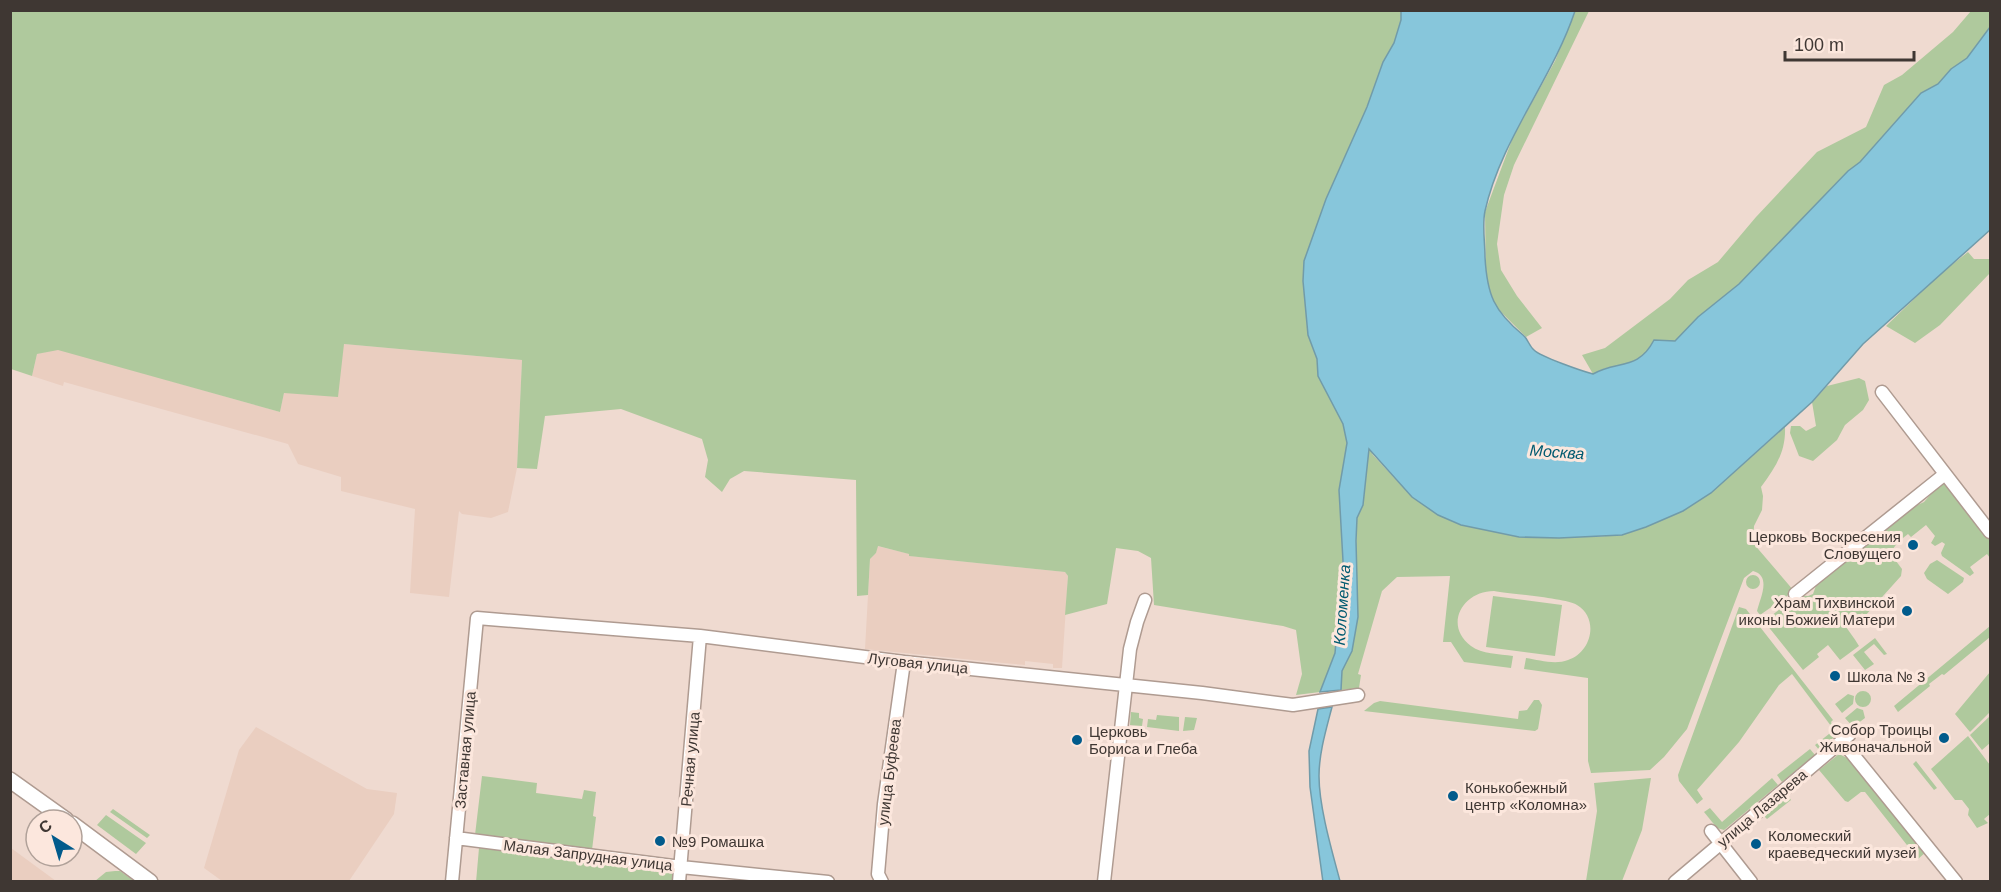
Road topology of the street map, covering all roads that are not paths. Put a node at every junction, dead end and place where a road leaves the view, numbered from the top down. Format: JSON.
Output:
{"nodes":[{"id":1,"x":1882,"y":393,"type":"dead end"},
{"id":2,"x":1945,"y":474,"type":"junction"},
{"id":3,"x":1990,"y":532,"type":"edge"},
{"id":4,"x":1795,"y":594,"type":"dead end"},
{"id":5,"x":1145,"y":600,"type":"dead end"},
{"id":6,"x":477,"y":618,"type":"joint"},
{"id":7,"x":700,"y":636,"type":"junction"},
{"id":8,"x":904,"y":662,"type":"junction"},
{"id":9,"x":1125,"y":685,"type":"junction"},
{"id":10,"x":1358,"y":695,"type":"dead end"},
{"id":11,"x":10,"y":780,"type":"edge"},
{"id":12,"x":49,"y":808,"type":"edge"},
{"id":13,"x":1711,"y":831,"type":"dead end"},
{"id":14,"x":84,"y":833,"type":"edge"},
{"id":15,"x":456,"y":838,"type":"junction"},
{"id":16,"x":1720,"y":843,"type":"junction"},
{"id":17,"x":681,"y":867,"type":"junction"},
{"id":18,"x":150,"y":882,"type":"edge"},
{"id":19,"x":452,"y":882,"type":"edge"},
{"id":20,"x":680,"y":882,"type":"edge"},
{"id":21,"x":828,"y":882,"type":"edge"},
{"id":22,"x":882,"y":882,"type":"edge"},
{"id":23,"x":1104,"y":882,"type":"edge"},
{"id":24,"x":1675,"y":882,"type":"edge"},
{"id":25,"x":1750,"y":882,"type":"edge"},
{"id":26,"x":1956,"y":882,"type":"edge"}],
"edges":[{"from":1,"to":2,"type":"street"},
{"from":2,"to":3,"type":"street"},
{"from":2,"to":4,"type":"street"},
{"from":5,"to":9,"type":"street"},
{"from":6,"to":7,"type":"street","name":"Луговая улица"},
{"from":6,"to":15,"type":"street","name":"Заставная улица"},
{"from":7,"to":8,"type":"street","name":"Луговая улица"},
{"from":7,"to":17,"type":"street","name":"Речная улица"},
{"from":8,"to":9,"type":"street","name":"Луговая улица"},
{"from":8,"to":22,"type":"street","name":"улица Буфеева"},
{"from":9,"to":10,"type":"street","name":"Луговая улица"},
{"from":9,"to":23,"type":"street"},
{"from":11,"to":12,"type":"main road"},
{"from":13,"to":16,"type":"street"},
{"from":14,"to":18,"type":"main road"},
{"from":15,"to":17,"type":"street","name":"Малая Запрудная улица"},
{"from":15,"to":19,"type":"street","name":"Заставная улица"},
{"from":16,"to":24,"type":"street","name":"улица Лазарева"},
{"from":16,"to":25,"type":"street"},
{"from":16,"to":26,"type":"street","name":"улица Лазарева"},
{"from":17,"to":20,"type":"street","name":"Речная улица"},
{"from":17,"to":21,"type":"street","name":"Малая Запрудная улица"}]}
